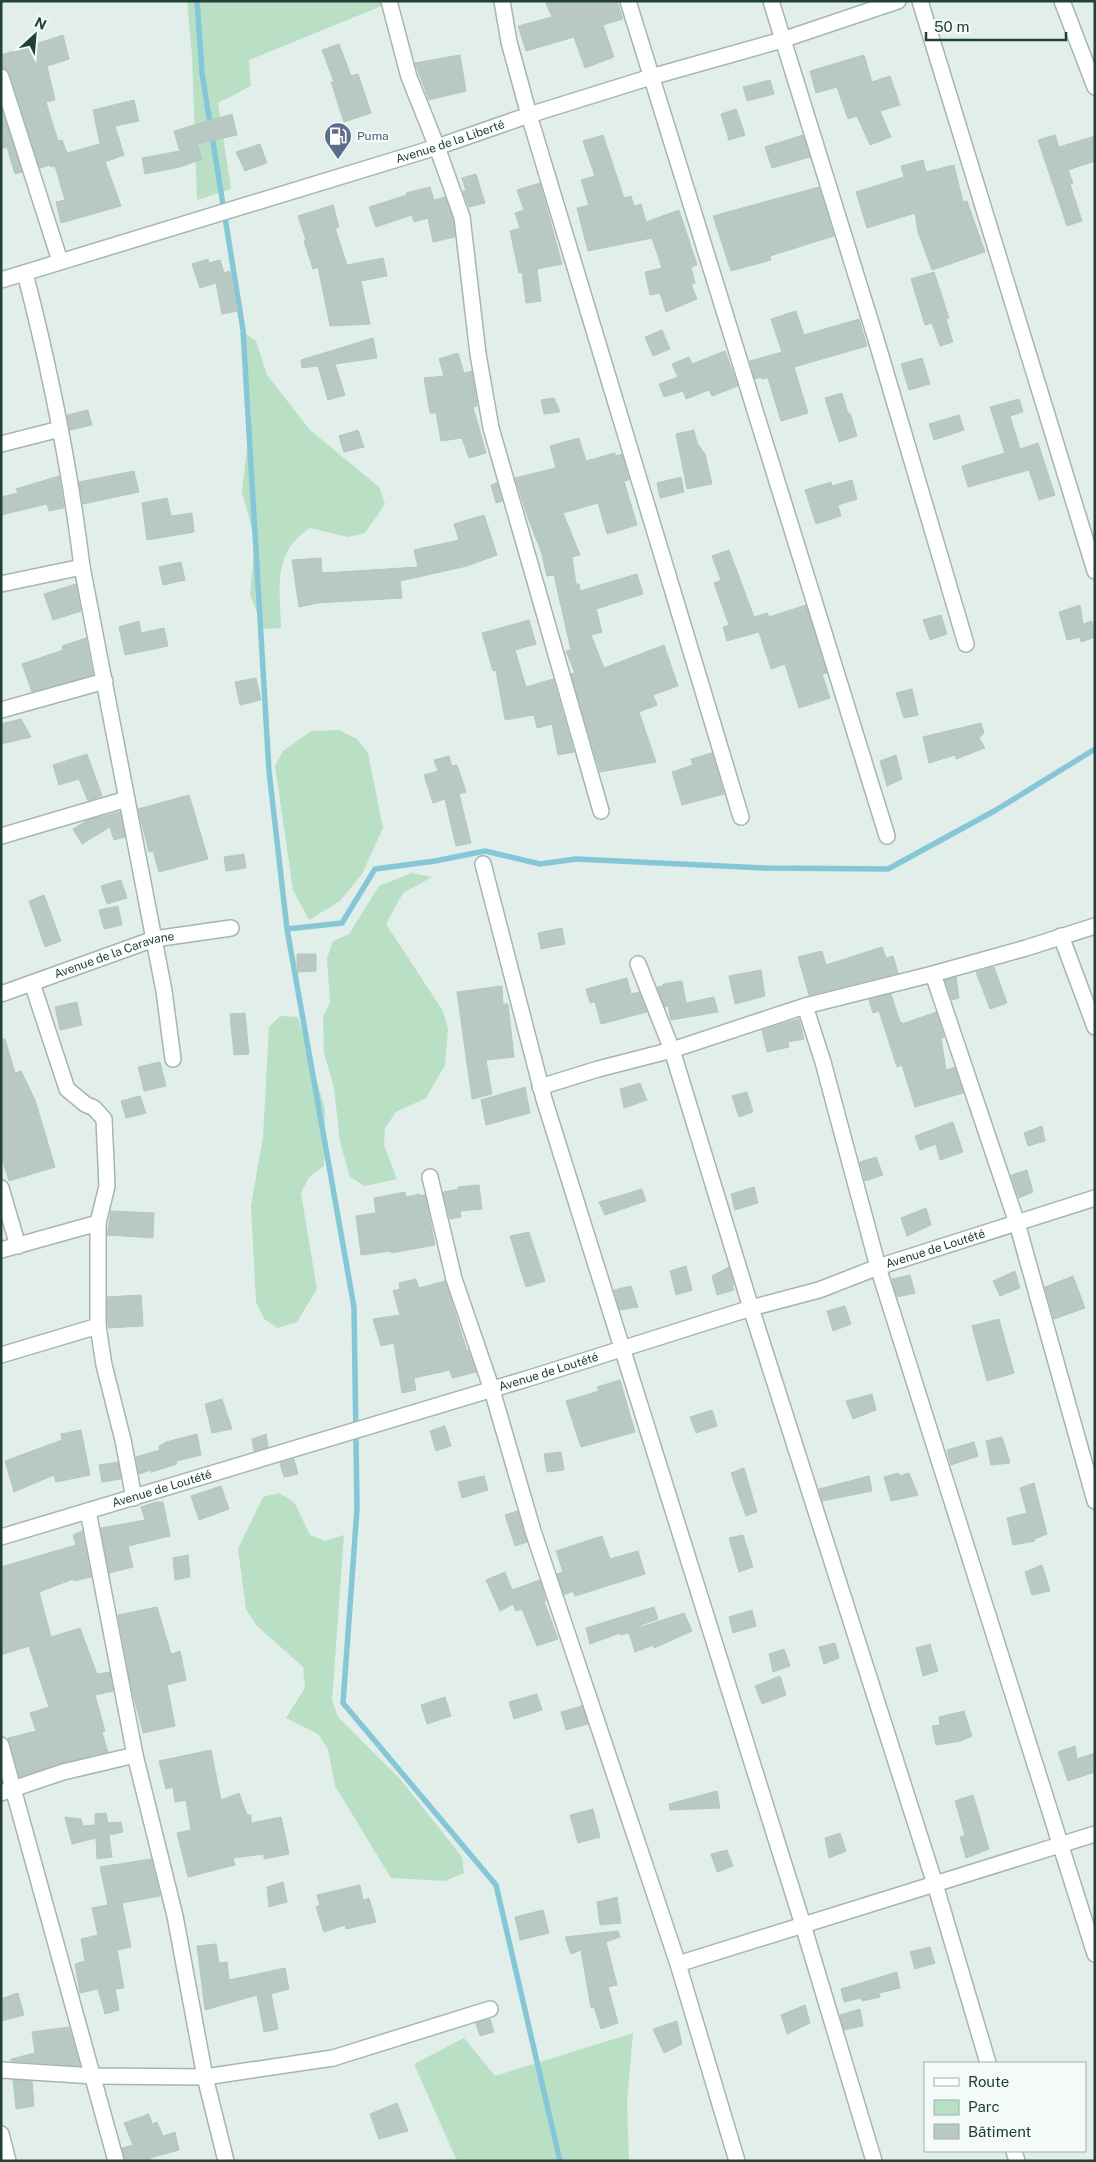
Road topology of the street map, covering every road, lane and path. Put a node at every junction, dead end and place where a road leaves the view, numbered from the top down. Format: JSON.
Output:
{"nodes":[{"id":1,"x":389,"y":1,"type":"edge"},
{"id":2,"x":502,"y":1,"type":"edge"},
{"id":3,"x":628,"y":1,"type":"edge"},
{"id":4,"x":771,"y":1,"type":"edge"},
{"id":5,"x":898,"y":1,"type":"edge"},
{"id":6,"x":920,"y":1,"type":"edge"},
{"id":7,"x":1062,"y":1,"type":"edge"},
{"id":8,"x":782,"y":40,"type":"junction"},
{"id":9,"x":1,"y":77,"type":"edge"},
{"id":10,"x":651,"y":77,"type":"junction"},
{"id":11,"x":1095,"y":86,"type":"edge"},
{"id":12,"x":529,"y":115,"type":"junction"},
{"id":13,"x":438,"y":147,"type":"junction"},
{"id":14,"x":60,"y":261,"type":"junction"},
{"id":15,"x":25,"y":273,"type":"junction"},
{"id":16,"x":1,"y":280,"type":"edge"},
{"id":17,"x":60,"y":429,"type":"junction"},
{"id":18,"x":1,"y":444,"type":"edge"},
{"id":19,"x":82,"y":567,"type":"junction"},
{"id":20,"x":1095,"y":571,"type":"edge"},
{"id":21,"x":1,"y":584,"type":"edge"},
{"id":22,"x":966,"y":644,"type":"dead end"},
{"id":23,"x":104,"y":681,"type":"junction"},
{"id":24,"x":1,"y":710,"type":"edge"},
{"id":25,"x":128,"y":799,"type":"junction"},
{"id":26,"x":602,"y":811,"type":"dead end"},
{"id":27,"x":741,"y":816,"type":"dead end"},
{"id":28,"x":1,"y":836,"type":"edge"},
{"id":29,"x":887,"y":836,"type":"dead end"},
{"id":30,"x":483,"y":864,"type":"dead end"},
{"id":31,"x":1095,"y":926,"type":"edge"},
{"id":32,"x":231,"y":928,"type":"dead end"},
{"id":33,"x":1061,"y":936,"type":"junction"},
{"id":34,"x":154,"y":939,"type":"junction"},
{"id":35,"x":638,"y":964,"type":"dead end"},
{"id":36,"x":933,"y":974,"type":"junction"},
{"id":37,"x":32,"y":983,"type":"junction"},
{"id":38,"x":1,"y":994,"type":"edge"},
{"id":39,"x":804,"y":1006,"type":"junction"},
{"id":40,"x":1095,"y":1027,"type":"edge"},
{"id":41,"x":672,"y":1050,"type":"junction"},
{"id":42,"x":173,"y":1059,"type":"dead end"},
{"id":43,"x":540,"y":1088,"type":"junction"},
{"id":44,"x":430,"y":1177,"type":"dead end"},
{"id":45,"x":1,"y":1188,"type":"edge"},
{"id":46,"x":1095,"y":1198,"type":"edge"},
{"id":47,"x":98,"y":1222,"type":"junction"},
{"id":48,"x":1017,"y":1223,"type":"junction"},
{"id":49,"x":18,"y":1246,"type":"junction"},
{"id":50,"x":1,"y":1250,"type":"edge"},
{"id":51,"x":878,"y":1267,"type":"junction"},
{"id":52,"x":750,"y":1308,"type":"junction"},
{"id":53,"x":98,"y":1326,"type":"junction"},
{"id":54,"x":622,"y":1349,"type":"junction"},
{"id":55,"x":1,"y":1355,"type":"edge"},
{"id":56,"x":492,"y":1390,"type":"junction"},
{"id":57,"x":134,"y":1498,"type":"junction"},
{"id":58,"x":1095,"y":1500,"type":"edge"},
{"id":59,"x":88,"y":1511,"type":"junction"},
{"id":60,"x":1,"y":1537,"type":"edge"},
{"id":61,"x":1,"y":1746,"type":"edge"},
{"id":62,"x":135,"y":1755,"type":"junction"},
{"id":63,"x":7,"y":1791,"type":"edge"},
{"id":64,"x":1095,"y":1834,"type":"edge"},
{"id":65,"x":1060,"y":1844,"type":"junction"},
{"id":66,"x":935,"y":1884,"type":"junction"},
{"id":67,"x":802,"y":1925,"type":"junction"},
{"id":68,"x":1095,"y":1954,"type":"edge"},
{"id":69,"x":678,"y":1964,"type":"junction"},
{"id":70,"x":490,"y":2009,"type":"dead end"},
{"id":71,"x":988,"y":2062,"type":"edge"},
{"id":72,"x":1,"y":2070,"type":"edge"},
{"id":73,"x":94,"y":2076,"type":"junction"},
{"id":74,"x":205,"y":2077,"type":"junction"},
{"id":75,"x":1,"y":2134,"type":"edge"},
{"id":76,"x":8,"y":2161,"type":"edge"},
{"id":77,"x":116,"y":2161,"type":"edge"},
{"id":78,"x":226,"y":2161,"type":"edge"},
{"id":79,"x":737,"y":2161,"type":"edge"},
{"id":80,"x":874,"y":2161,"type":"edge"}],
"edges":[{"from":1,"to":13,"type":"street"},
{"from":2,"to":12,"type":"street"},
{"from":3,"to":10,"type":"street"},
{"from":4,"to":8,"type":"street"},
{"from":5,"to":8,"type":"street","name":"Avenue de la Liberté"},
{"from":6,"to":20,"type":"street"},
{"from":7,"to":11,"type":"street"},
{"from":8,"to":10,"type":"street","name":"Avenue de la Liberté"},
{"from":8,"to":22,"type":"street"},
{"from":9,"to":14,"type":"street"},
{"from":10,"to":12,"type":"street","name":"Avenue de la Liberté"},
{"from":10,"to":29,"type":"street"},
{"from":12,"to":13,"type":"street","name":"Avenue de la Liberté"},
{"from":12,"to":27,"type":"street"},
{"from":13,"to":14,"type":"street","name":"Avenue de la Liberté"},
{"from":13,"to":26,"type":"street"},
{"from":14,"to":15,"type":"street","name":"Avenue de la Liberté"},
{"from":15,"to":16,"type":"street","name":"Avenue de la Liberté"},
{"from":15,"to":17,"type":"street"},
{"from":17,"to":18,"type":"street"},
{"from":17,"to":19,"type":"street"},
{"from":19,"to":21,"type":"street"},
{"from":19,"to":23,"type":"street"},
{"from":23,"to":24,"type":"street"},
{"from":23,"to":25,"type":"street"},
{"from":25,"to":28,"type":"street"},
{"from":25,"to":34,"type":"street"},
{"from":30,"to":43,"type":"street"},
{"from":31,"to":33,"type":"street"},
{"from":32,"to":34,"type":"street","name":"Avenue de la Caravane"},
{"from":33,"to":36,"type":"street"},
{"from":33,"to":40,"type":"street"},
{"from":34,"to":37,"type":"street","name":"Avenue de la Caravane"},
{"from":34,"to":42,"type":"street"},
{"from":35,"to":41,"type":"street"},
{"from":36,"to":39,"type":"street"},
{"from":36,"to":48,"type":"street"},
{"from":37,"to":38,"type":"street","name":"Avenue de la Caravane"},
{"from":37,"to":47,"type":"street"},
{"from":39,"to":41,"type":"street"},
{"from":39,"to":51,"type":"street"},
{"from":41,"to":43,"type":"street"},
{"from":41,"to":52,"type":"street"},
{"from":43,"to":54,"type":"street"},
{"from":44,"to":56,"type":"street"},
{"from":45,"to":49,"type":"street"},
{"from":46,"to":48,"type":"street","name":"Avenue de Loutété"},
{"from":47,"to":49,"type":"street"},
{"from":47,"to":53,"type":"street"},
{"from":48,"to":51,"type":"street","name":"Avenue de Loutété"},
{"from":48,"to":58,"type":"street"},
{"from":49,"to":50,"type":"street"},
{"from":51,"to":52,"type":"street","name":"Avenue de Loutété"},
{"from":51,"to":65,"type":"street"},
{"from":52,"to":54,"type":"street","name":"Avenue de Loutété"},
{"from":52,"to":66,"type":"street"},
{"from":53,"to":55,"type":"street"},
{"from":53,"to":57,"type":"street"},
{"from":54,"to":56,"type":"street","name":"Avenue de Loutété"},
{"from":54,"to":67,"type":"street"},
{"from":56,"to":57,"type":"street","name":"Avenue de Loutété"},
{"from":56,"to":69,"type":"street"},
{"from":57,"to":59,"type":"street","name":"Avenue de Loutété"},
{"from":59,"to":60,"type":"street","name":"Avenue de Loutété"},
{"from":59,"to":62,"type":"street"},
{"from":61,"to":63,"type":"street"},
{"from":62,"to":63,"type":"street"},
{"from":62,"to":74,"type":"street"},
{"from":63,"to":73,"type":"street"},
{"from":64,"to":65,"type":"street"},
{"from":65,"to":66,"type":"street"},
{"from":65,"to":68,"type":"street"},
{"from":66,"to":67,"type":"street"},
{"from":66,"to":71,"type":"street"},
{"from":67,"to":69,"type":"street"},
{"from":67,"to":80,"type":"street"},
{"from":69,"to":79,"type":"street"},
{"from":70,"to":74,"type":"street"},
{"from":72,"to":73,"type":"street"},
{"from":73,"to":74,"type":"street"},
{"from":73,"to":77,"type":"street"},
{"from":74,"to":78,"type":"street"},
{"from":75,"to":76,"type":"street"}]}
